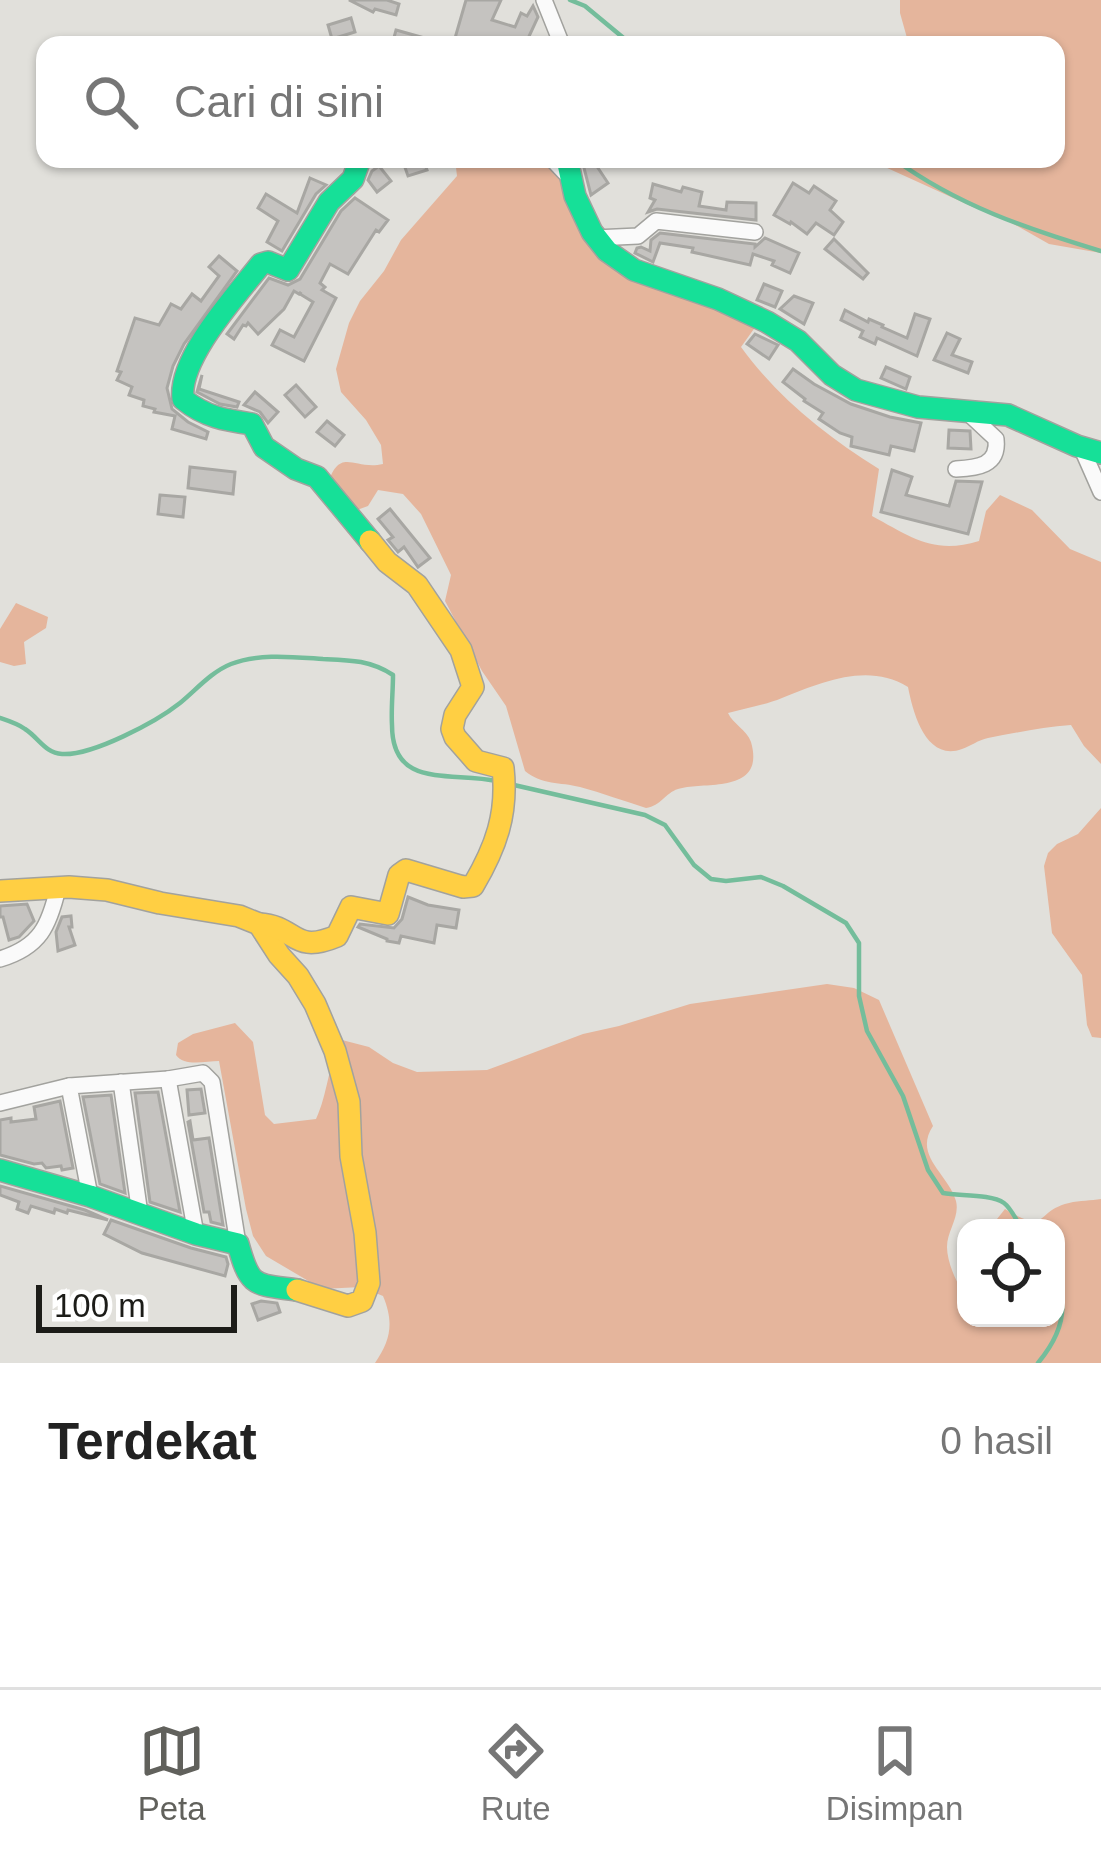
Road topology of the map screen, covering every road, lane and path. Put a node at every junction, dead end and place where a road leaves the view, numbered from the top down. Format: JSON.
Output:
{"nodes":[{"id":1,"x":544,"y":0,"type":"edge"},
{"id":2,"x":558,"y":36,"type":"edge"},
{"id":3,"x":357,"y":168,"type":"edge"},
{"id":4,"x":568,"y":168,"type":"edge"},
{"id":5,"x":755,"y":232,"type":"dead end"},
{"id":6,"x":596,"y":238,"type":"junction"},
{"id":7,"x":966,"y":411,"type":"junction"},
{"id":8,"x":1091,"y":451,"type":"edge"},
{"id":9,"x":956,"y":469,"type":"dead end"},
{"id":10,"x":1101,"y":492,"type":"edge"},
{"id":11,"x":58,"y":888,"type":"junction"},
{"id":12,"x":0,"y":891,"type":"edge"},
{"id":13,"x":259,"y":924,"type":"junction"},
{"id":14,"x":0,"y":959,"type":"edge"},
{"id":15,"x":168,"y":1079,"type":"junction"},
{"id":16,"x":121,"y":1082,"type":"junction"},
{"id":17,"x":68,"y":1086,"type":"junction"},
{"id":18,"x":0,"y":1103,"type":"edge"},
{"id":19,"x":0,"y":1169,"type":"edge"},
{"id":20,"x":90,"y":1196,"type":"junction"},
{"id":21,"x":140,"y":1214,"type":"junction"},
{"id":22,"x":196,"y":1234,"type":"junction"},
{"id":23,"x":238,"y":1244,"type":"junction"}],
"edges":[{"from":1,"to":2,"type":"street"},
{"from":3,"to":13,"type":"street"},
{"from":4,"to":6,"type":"street"},
{"from":5,"to":6,"type":"street"},
{"from":6,"to":7,"type":"street"},
{"from":7,"to":8,"type":"street"},
{"from":7,"to":9,"type":"street"},
{"from":8,"to":10,"type":"street"},
{"from":11,"to":12,"type":"street"},
{"from":11,"to":13,"type":"street"},
{"from":11,"to":14,"type":"street"},
{"from":13,"to":23,"type":"street"},
{"from":15,"to":16,"type":"street"},
{"from":15,"to":22,"type":"street"},
{"from":15,"to":23,"type":"street"},
{"from":16,"to":17,"type":"street"},
{"from":16,"to":21,"type":"street"},
{"from":17,"to":18,"type":"street"},
{"from":17,"to":20,"type":"street"},
{"from":19,"to":20,"type":"street"},
{"from":20,"to":21,"type":"street"},
{"from":21,"to":22,"type":"street"},
{"from":22,"to":23,"type":"street"}]}
